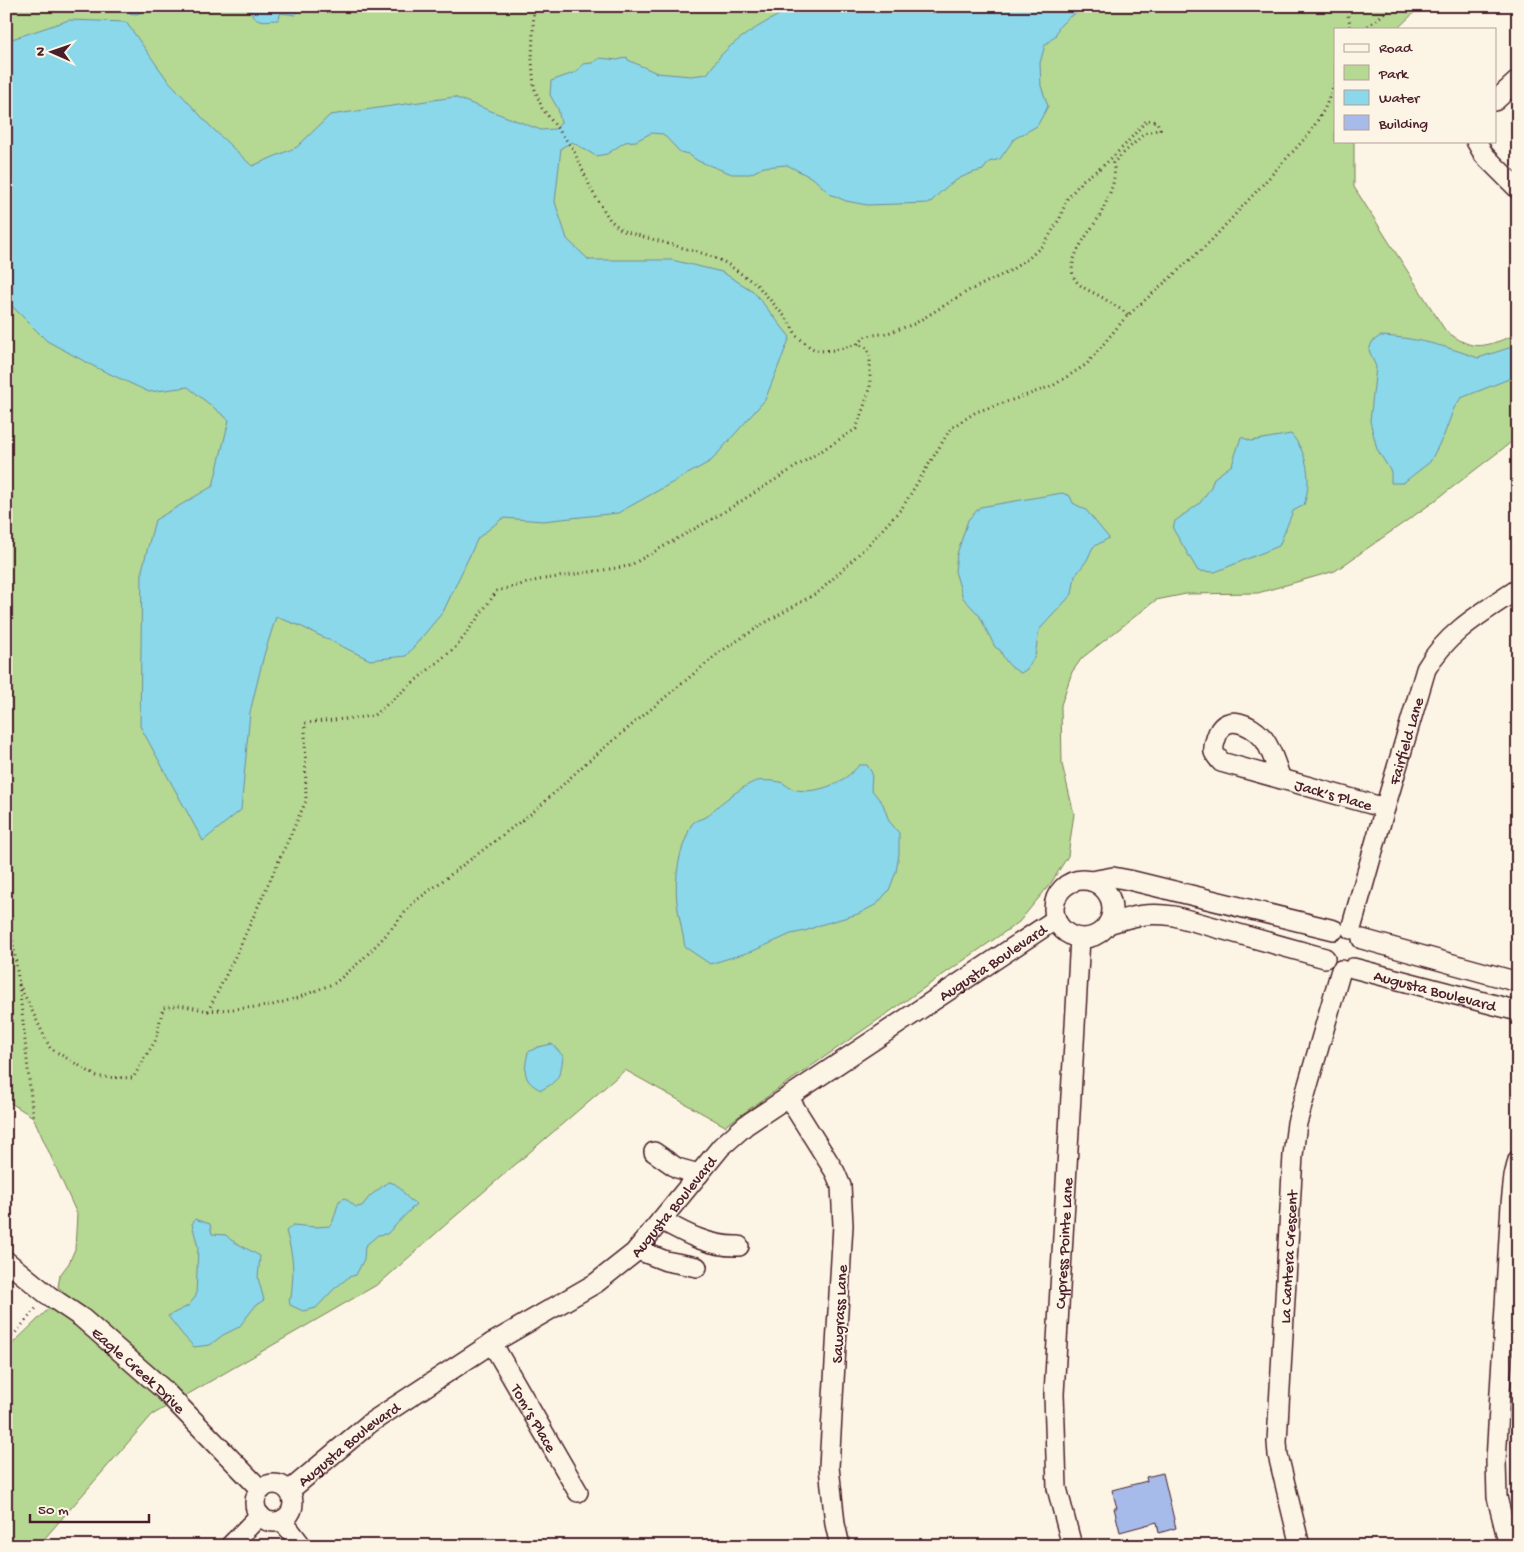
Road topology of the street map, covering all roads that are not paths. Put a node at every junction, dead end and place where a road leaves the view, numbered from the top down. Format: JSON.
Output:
{"nodes":[{"id":1,"x":1518,"y":80,"type":"edge"},
{"id":2,"x":1496,"y":100,"type":"edge"},
{"id":3,"x":1477,"y":142,"type":"edge"},
{"id":4,"x":1518,"y":189,"type":"edge"},
{"id":5,"x":1518,"y":589,"type":"edge"},
{"id":6,"x":1281,"y":779,"type":"dead end"},
{"id":7,"x":1385,"y":808,"type":"junction"},
{"id":8,"x":1091,"y":881,"type":"junction"},
{"id":9,"x":1056,"y":919,"type":"junction"},
{"id":10,"x":1108,"y":924,"type":"junction"},
{"id":11,"x":1349,"y":933,"type":"junction"},
{"id":12,"x":1080,"y":938,"type":"junction"},
{"id":13,"x":1325,"y":958,"type":"junction"},
{"id":14,"x":1347,"y":969,"type":"junction"},
{"id":15,"x":1518,"y":982,"type":"edge"},
{"id":16,"x":1518,"y":1012,"type":"edge"},
{"id":17,"x":788,"y":1097,"type":"junction"},
{"id":18,"x":654,"y":1152,"type":"dead end"},
{"id":19,"x":1518,"y":1160,"type":"edge"},
{"id":20,"x":699,"y":1174,"type":"junction"},
{"id":21,"x":661,"y":1220,"type":"junction"},
{"id":22,"x":740,"y":1246,"type":"dead end"},
{"id":23,"x":638,"y":1250,"type":"junction"},
{"id":24,"x":6,"y":1261,"type":"edge"},
{"id":25,"x":697,"y":1267,"type":"dead end"},
{"id":26,"x":1512,"y":1290,"type":"edge"},
{"id":27,"x":492,"y":1343,"type":"junction"},
{"id":28,"x":261,"y":1490,"type":"junction"},
{"id":29,"x":288,"y":1491,"type":"junction"},
{"id":30,"x":578,"y":1492,"type":"dead end"},
{"id":31,"x":260,"y":1515,"type":"junction"},
{"id":32,"x":282,"y":1520,"type":"junction"},
{"id":33,"x":1510,"y":1522,"type":"edge"},
{"id":34,"x":230,"y":1546,"type":"edge"},
{"id":35,"x":302,"y":1546,"type":"edge"},
{"id":36,"x":840,"y":1546,"type":"edge"},
{"id":37,"x":1072,"y":1546,"type":"edge"},
{"id":38,"x":1300,"y":1546,"type":"edge"},
{"id":39,"x":1509,"y":1546,"type":"edge"}],
"edges":[{"from":1,"to":2,"type":"street"},
{"from":3,"to":4,"type":"street"},
{"from":5,"to":7,"type":"street","name":"Fairfield Lane"},
{"from":6,"to":7,"type":"street","name":"Jack’s Place"},
{"from":7,"to":11,"type":"street","name":"Fairfield Lane"},
{"from":8,"to":9,"type":"street"},
{"from":8,"to":10,"type":"street"},
{"from":8,"to":11,"type":"street","name":"Augusta Boulevard"},
{"from":9,"to":12,"type":"street"},
{"from":9,"to":17,"type":"street","name":"Augusta Boulevard"},
{"from":10,"to":12,"type":"street"},
{"from":10,"to":13,"type":"street"},
{"from":11,"to":13,"type":"street"},
{"from":11,"to":14,"type":"street"},
{"from":11,"to":15,"type":"street","name":"Augusta Boulevard"},
{"from":12,"to":37,"type":"street","name":"Cypress Pointe Lane"},
{"from":13,"to":14,"type":"street"},
{"from":14,"to":16,"type":"street","name":"Augusta Boulevard"},
{"from":14,"to":38,"type":"street","name":"La Cantera Crescent"},
{"from":17,"to":20,"type":"street","name":"Augusta Boulevard"},
{"from":17,"to":36,"type":"street","name":"Sawgrass Lane"},
{"from":18,"to":20,"type":"street"},
{"from":19,"to":26,"type":"street"},
{"from":20,"to":21,"type":"street","name":"Augusta Boulevard"},
{"from":21,"to":22,"type":"street"},
{"from":21,"to":23,"type":"street","name":"Augusta Boulevard"},
{"from":23,"to":25,"type":"street"},
{"from":23,"to":27,"type":"street","name":"Augusta Boulevard"},
{"from":24,"to":28,"type":"street","name":"Eagle Creek Drive"},
{"from":26,"to":33,"type":"street"},
{"from":27,"to":29,"type":"street","name":"Augusta Boulevard"},
{"from":27,"to":30,"type":"street","name":"Tom’s Place"},
{"from":28,"to":29,"type":"street"},
{"from":28,"to":31,"type":"street"},
{"from":29,"to":32,"type":"street"},
{"from":31,"to":32,"type":"street"},
{"from":31,"to":34,"type":"street"},
{"from":32,"to":35,"type":"street"},
{"from":33,"to":39,"type":"street"}]}
